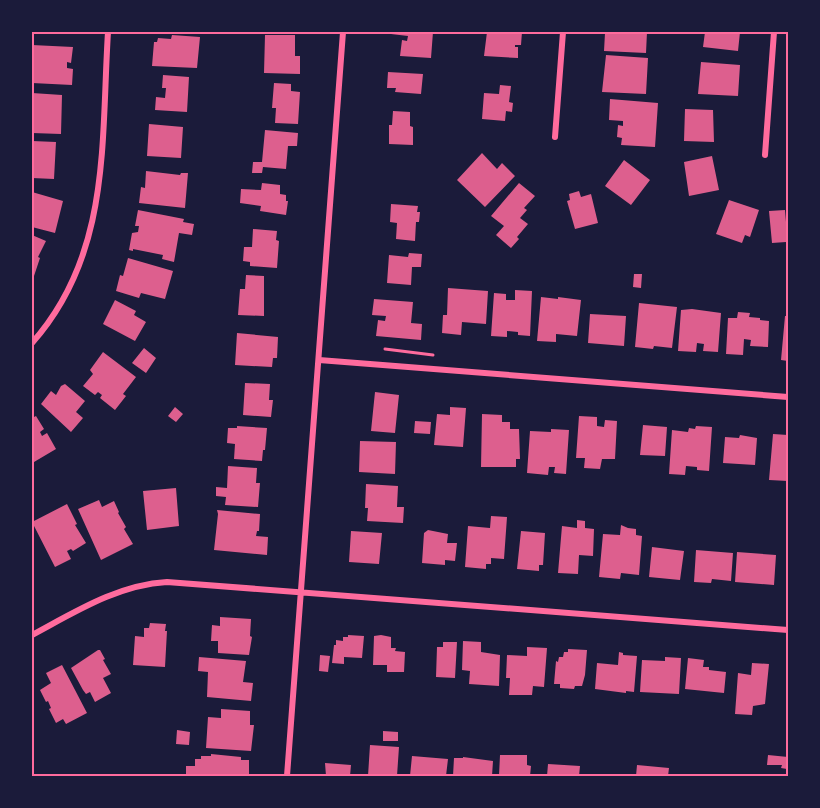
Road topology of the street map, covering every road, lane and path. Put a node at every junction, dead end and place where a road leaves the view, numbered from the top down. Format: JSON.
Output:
{"nodes":[{"id":1,"x":108,"y":32,"type":"edge"},
{"id":2,"x":343,"y":32,"type":"edge"},
{"id":3,"x":563,"y":32,"type":"edge"},
{"id":4,"x":774,"y":32,"type":"edge"},
{"id":5,"x":555,"y":137,"type":"dead end"},
{"id":6,"x":765,"y":155,"type":"dead end"},
{"id":7,"x":32,"y":343,"type":"edge"},
{"id":8,"x":385,"y":349,"type":"dead end"},
{"id":9,"x":434,"y":355,"type":"dead end"},
{"id":10,"x":319,"y":360,"type":"junction"},
{"id":11,"x":789,"y":397,"type":"edge"},
{"id":12,"x":301,"y":592,"type":"junction"},
{"id":13,"x":789,"y":630,"type":"edge"},
{"id":14,"x":32,"y":635,"type":"edge"},
{"id":15,"x":287,"y":777,"type":"edge"}],
"edges":[{"from":1,"to":7,"type":"street"},
{"from":2,"to":10,"type":"street"},
{"from":3,"to":5,"type":"street"},
{"from":4,"to":6,"type":"street"},
{"from":8,"to":9,"type":"path"},
{"from":10,"to":11,"type":"street"},
{"from":10,"to":12,"type":"street"},
{"from":12,"to":13,"type":"street"},
{"from":12,"to":14,"type":"street"},
{"from":12,"to":15,"type":"street"}]}
